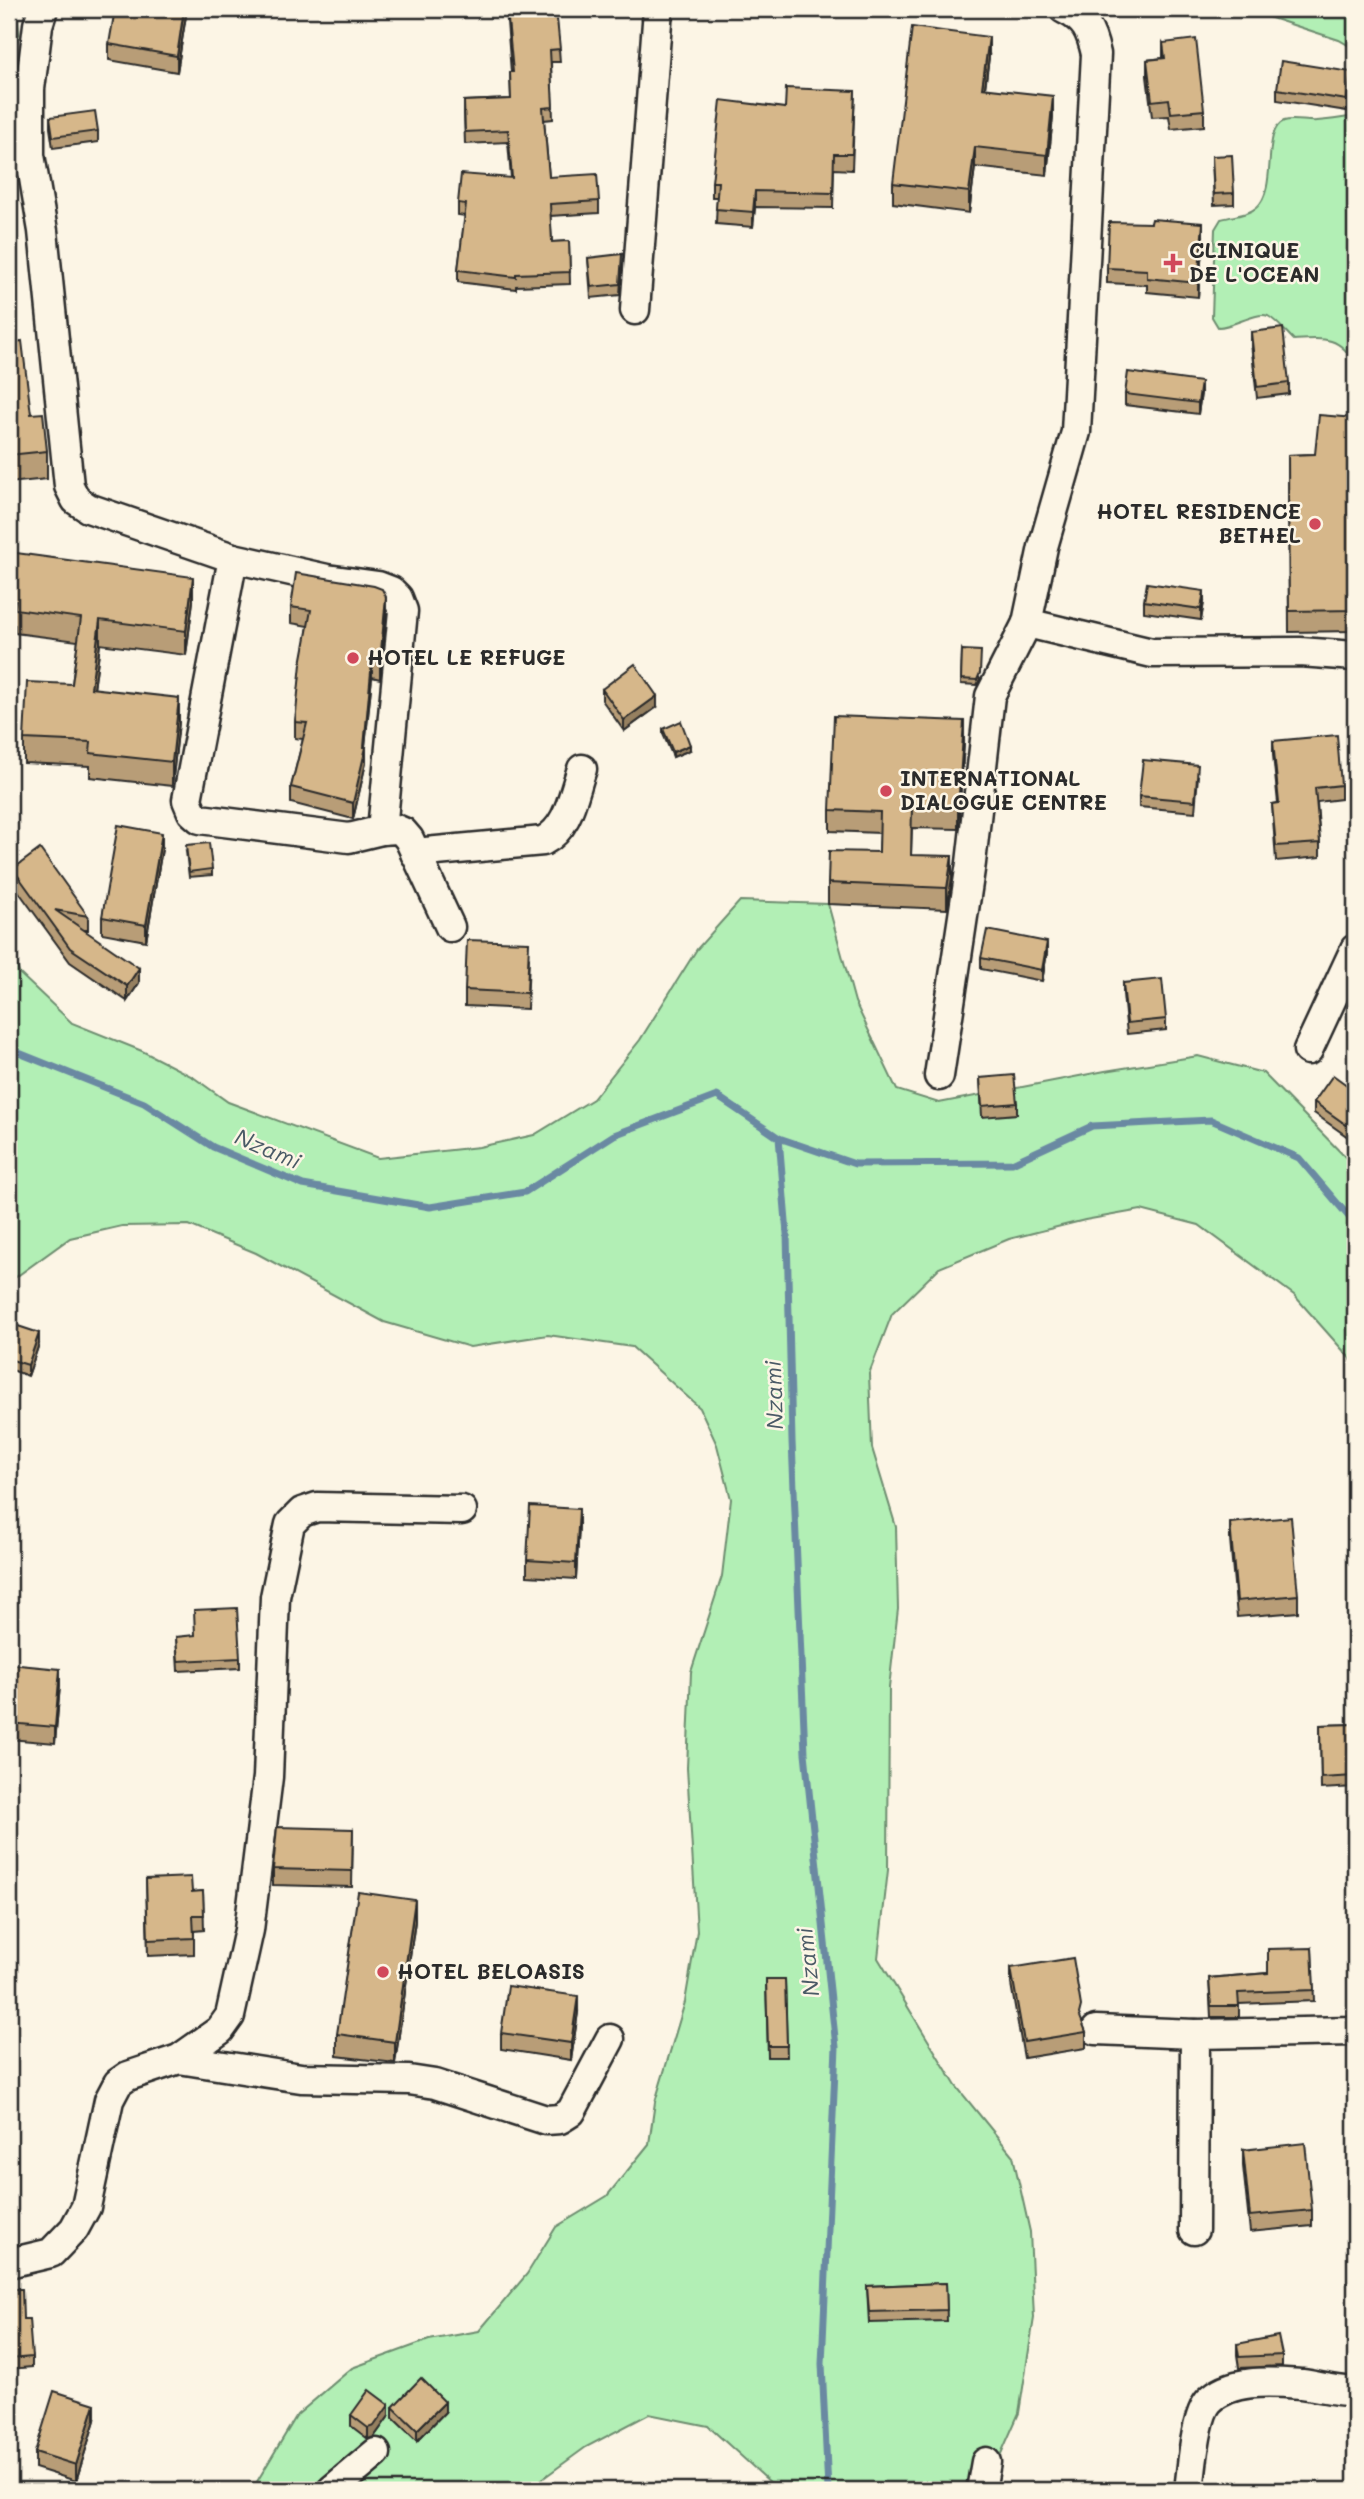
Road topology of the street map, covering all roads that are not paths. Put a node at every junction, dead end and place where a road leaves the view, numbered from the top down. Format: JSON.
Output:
{"nodes":[{"id":1,"x":43,"y":9,"type":"edge"},
{"id":2,"x":658,"y":9,"type":"edge"},
{"id":3,"x":1064,"y":9,"type":"edge"},
{"id":4,"x":20,"y":160,"type":"edge"},
{"id":5,"x":635,"y":310,"type":"dead end"},
{"id":6,"x":233,"y":558,"type":"junction"},
{"id":7,"x":1027,"y":623,"type":"junction"},
{"id":8,"x":1355,"y":656,"type":"edge"},
{"id":9,"x":582,"y":769,"type":"dead end"},
{"id":10,"x":382,"y":830,"type":"junction"},
{"id":11,"x":415,"y":853,"type":"junction"},
{"id":12,"x":450,"y":927,"type":"dead end"},
{"id":13,"x":1355,"y":949,"type":"edge"},
{"id":14,"x":1308,"y":1051,"type":"dead end"},
{"id":15,"x":939,"y":1076,"type":"dead end"},
{"id":16,"x":462,"y":1510,"type":"dead end"},
{"id":17,"x":1096,"y":2030,"type":"dead end"},
{"id":18,"x":1355,"y":2031,"type":"edge"},
{"id":19,"x":1195,"y":2034,"type":"junction"},
{"id":20,"x":610,"y":2039,"type":"dead end"},
{"id":21,"x":179,"y":2059,"type":"junction"},
{"id":22,"x":1194,"y":2230,"type":"dead end"},
{"id":23,"x":9,"y":2263,"type":"edge"},
{"id":24,"x":1355,"y":2391,"type":"edge"},
{"id":25,"x":376,"y":2453,"type":"dead end"},
{"id":26,"x":986,"y":2462,"type":"dead end"},
{"id":27,"x":332,"y":2490,"type":"edge"},
{"id":28,"x":981,"y":2490,"type":"edge"},
{"id":29,"x":1189,"y":2490,"type":"edge"}],
"edges":[{"from":1,"to":4,"type":"street"},
{"from":2,"to":5,"type":"street"},
{"from":3,"to":7,"type":"street"},
{"from":4,"to":6,"type":"street"},
{"from":6,"to":10,"type":"street"},
{"from":6,"to":10,"type":"street"},
{"from":7,"to":8,"type":"street"},
{"from":7,"to":15,"type":"street"},
{"from":9,"to":11,"type":"street"},
{"from":10,"to":11,"type":"street"},
{"from":11,"to":12,"type":"street"},
{"from":13,"to":14,"type":"street"},
{"from":16,"to":21,"type":"street"},
{"from":17,"to":19,"type":"street"},
{"from":18,"to":19,"type":"street"},
{"from":19,"to":22,"type":"street"},
{"from":20,"to":21,"type":"street"},
{"from":21,"to":23,"type":"street"},
{"from":24,"to":29,"type":"street"},
{"from":25,"to":27,"type":"street"},
{"from":26,"to":28,"type":"street"}]}
